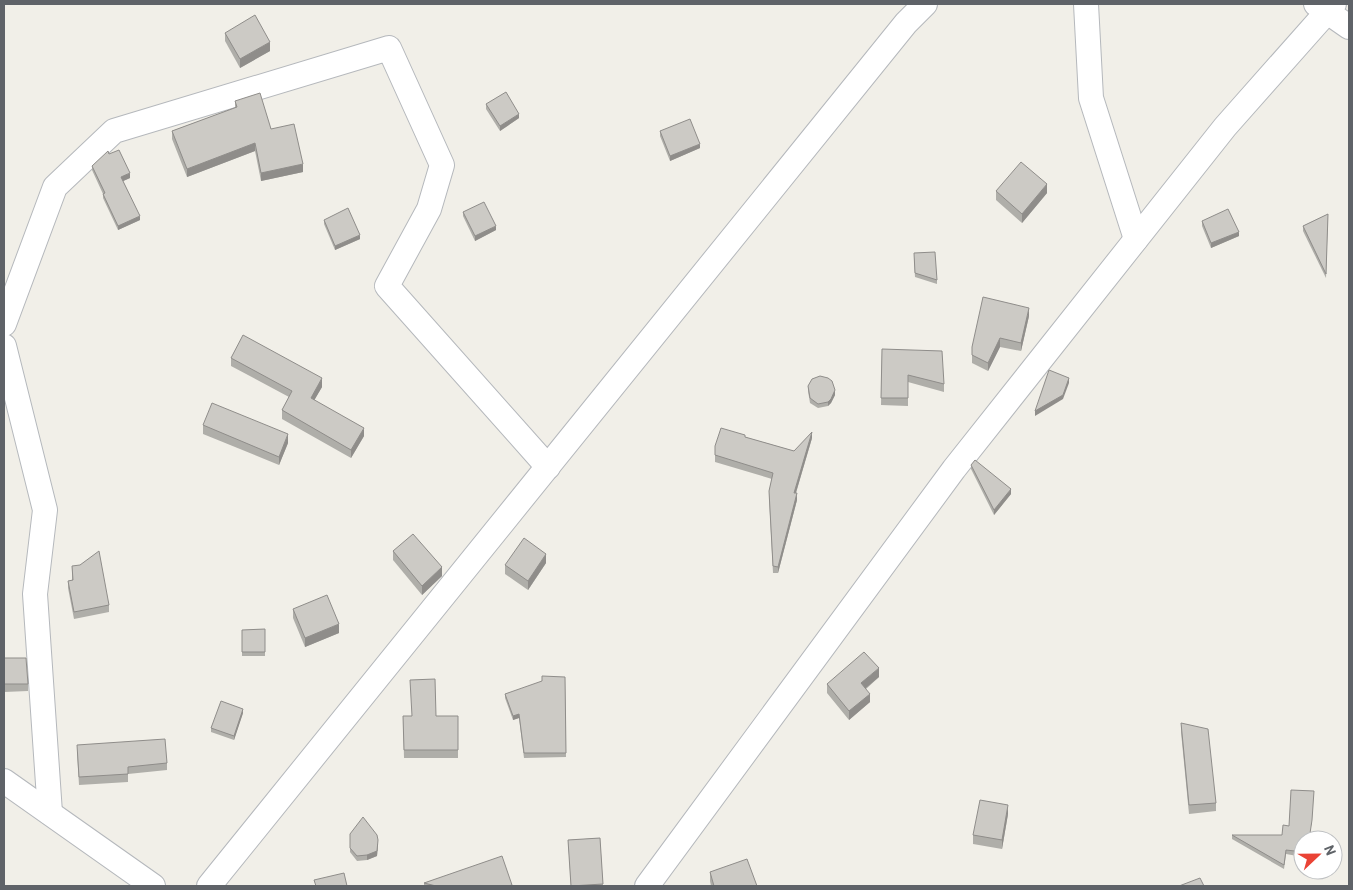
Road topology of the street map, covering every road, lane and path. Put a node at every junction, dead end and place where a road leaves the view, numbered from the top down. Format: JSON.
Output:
{"nodes":[{"id":1,"x":925,"y":4,"type":"edge"},
{"id":2,"x":1086,"y":4,"type":"edge"},
{"id":3,"x":1326,"y":6,"type":"edge"},
{"id":4,"x":1349,"y":27,"type":"edge"},
{"id":5,"x":1136,"y":239,"type":"junction"},
{"id":6,"x":4,"y":324,"type":"edge"},
{"id":7,"x":4,"y":346,"type":"edge"},
{"id":8,"x":548,"y":467,"type":"junction"},
{"id":9,"x":4,"y":781,"type":"edge"},
{"id":10,"x":50,"y":813,"type":"junction"},
{"id":11,"x":153,"y":886,"type":"edge"},
{"id":12,"x":210,"y":886,"type":"edge"},
{"id":13,"x":647,"y":886,"type":"edge"}],
"edges":[{"from":1,"to":8,"type":"street"},
{"from":2,"to":5,"type":"street"},
{"from":3,"to":4,"type":"street"},
{"from":3,"to":5,"type":"street"},
{"from":5,"to":13,"type":"street"},
{"from":6,"to":8,"type":"street"},
{"from":7,"to":10,"type":"street"},
{"from":8,"to":12,"type":"street"},
{"from":9,"to":10,"type":"street"},
{"from":10,"to":11,"type":"street"}]}
